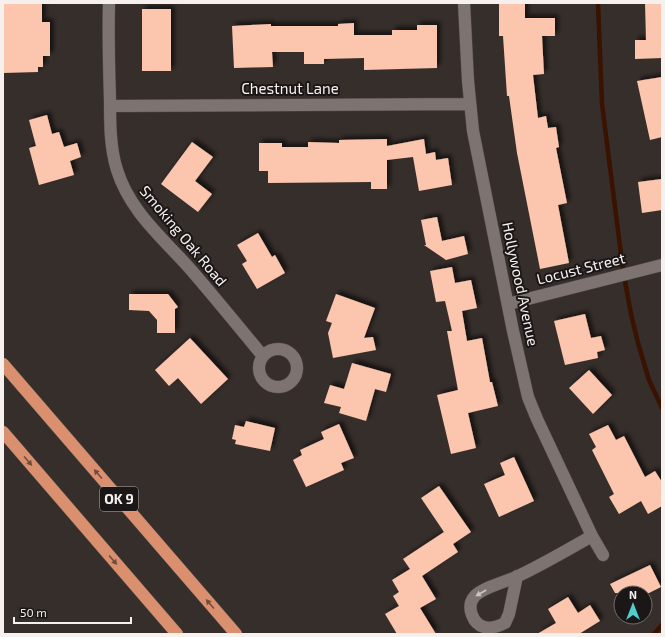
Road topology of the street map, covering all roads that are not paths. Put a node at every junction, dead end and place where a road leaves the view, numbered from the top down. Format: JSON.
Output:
{"nodes":[{"id":1,"x":109,"y":3,"type":"edge"},
{"id":2,"x":464,"y":3,"type":"edge"},
{"id":3,"x":470,"y":104,"type":"junction"},
{"id":4,"x":110,"y":106,"type":"junction"},
{"id":5,"x":662,"y":265,"type":"edge"},
{"id":6,"x":508,"y":304,"type":"junction"},
{"id":7,"x":262,"y":355,"type":"dead end"},
{"id":8,"x":3,"y":364,"type":"edge"},
{"id":9,"x":3,"y":432,"type":"edge"},
{"id":10,"x":592,"y":536,"type":"junction"},
{"id":11,"x":603,"y":555,"type":"dead end"},
{"id":12,"x":517,"y":576,"type":"junction"},
{"id":13,"x":177,"y":634,"type":"edge"},
{"id":14,"x":236,"y":634,"type":"edge"}],
"edges":[{"from":1,"to":4,"type":"street","name":"Smoking Oak Road"},
{"from":2,"to":3,"type":"street","name":"Hollywood Avenue"},
{"from":3,"to":4,"type":"street","name":"Chestnut Lane"},
{"from":3,"to":6,"type":"street","name":"Hollywood Avenue"},
{"from":4,"to":7,"type":"street","name":"Smoking Oak Road"},
{"from":5,"to":6,"type":"street","name":"Locust Street"},
{"from":6,"to":10,"type":"street","name":"Hollywood Avenue"},
{"from":14,"to":8,"type":"highway","number":"OK 9","one_way":true},
{"from":9,"to":13,"type":"highway","number":"OK 9","one_way":true},
{"from":10,"to":11,"type":"street","name":"Hollywood Avenue"},
{"from":10,"to":12,"type":"street"},
{"from":12,"to":12,"type":"street","one_way":true}]}
